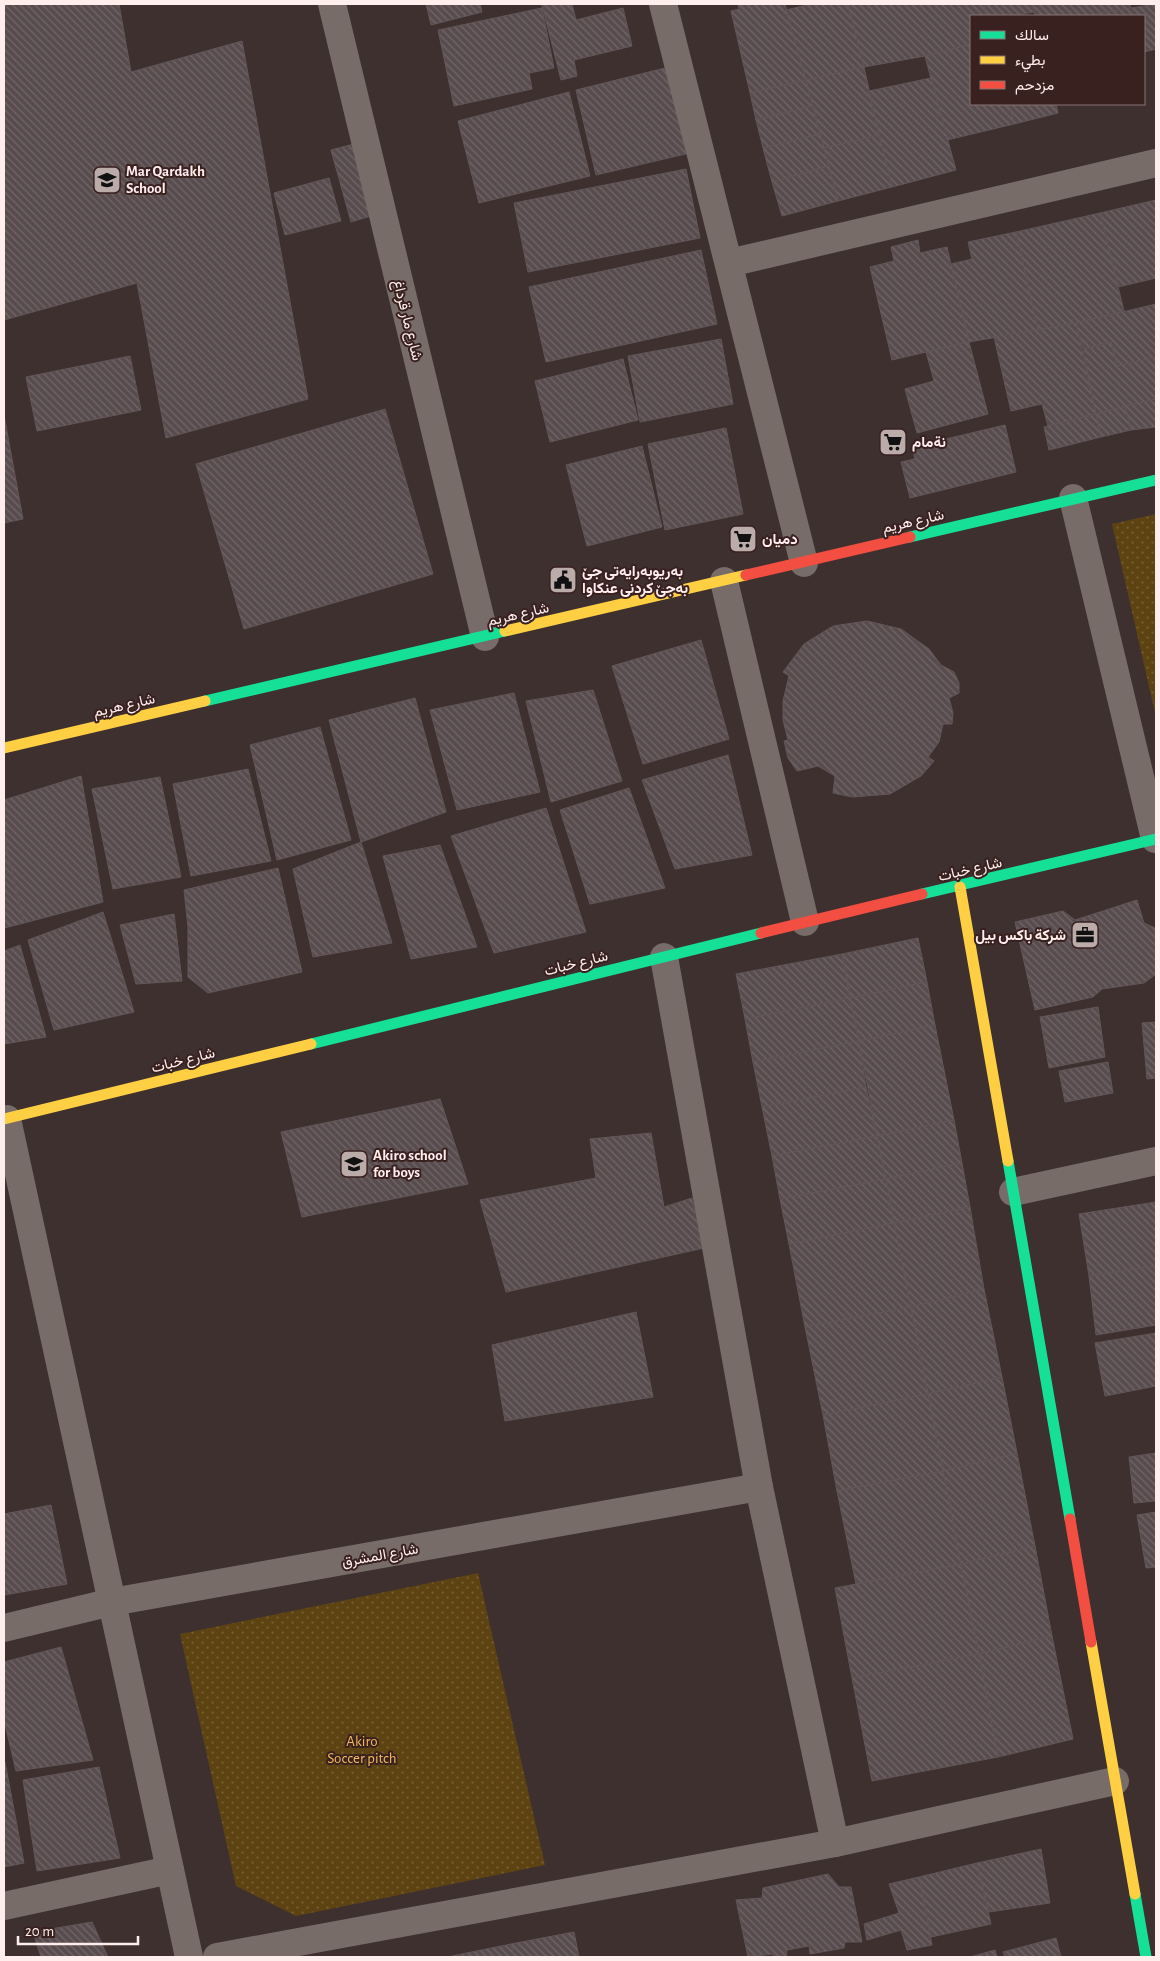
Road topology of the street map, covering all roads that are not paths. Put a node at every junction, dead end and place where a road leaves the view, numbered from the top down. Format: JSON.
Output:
{"nodes":[{"id":1,"x":332,"y":4,"type":"edge"},
{"id":2,"x":663,"y":4,"type":"edge"},
{"id":3,"x":1156,"y":163,"type":"edge"},
{"id":4,"x":729,"y":263,"type":"junction"},
{"id":5,"x":1156,"y":480,"type":"edge"},
{"id":6,"x":1073,"y":498,"type":"junction"},
{"id":7,"x":804,"y":563,"type":"junction"},
{"id":8,"x":724,"y":582,"type":"junction"},
{"id":9,"x":485,"y":637,"type":"junction"},
{"id":10,"x":4,"y":748,"type":"edge"},
{"id":11,"x":1156,"y":839,"type":"edge"},
{"id":12,"x":960,"y":887,"type":"junction"},
{"id":13,"x":806,"y":922,"type":"junction"},
{"id":14,"x":664,"y":957,"type":"junction"},
{"id":15,"x":6,"y":1119,"type":"edge"},
{"id":16,"x":1156,"y":1161,"type":"edge"},
{"id":17,"x":1012,"y":1192,"type":"junction"},
{"id":18,"x":758,"y":1487,"type":"junction"},
{"id":19,"x":112,"y":1602,"type":"junction"},
{"id":20,"x":4,"y":1628,"type":"edge"},
{"id":21,"x":1115,"y":1781,"type":"junction"},
{"id":22,"x":835,"y":1843,"type":"junction"},
{"id":23,"x":170,"y":1870,"type":"junction"},
{"id":24,"x":4,"y":1906,"type":"edge"},
{"id":25,"x":189,"y":1957,"type":"edge"},
{"id":26,"x":217,"y":1957,"type":"edge"},
{"id":27,"x":1146,"y":1957,"type":"edge"}],
"edges":[{"from":1,"to":9,"type":"street","name":"شارع مار قرداغ"},
{"from":2,"to":4,"type":"street"},
{"from":3,"to":4,"type":"street"},
{"from":4,"to":7,"type":"street"},
{"from":5,"to":6,"type":"street","name":"شارع هريم"},
{"from":6,"to":7,"type":"street","name":"شارع هريم"},
{"from":6,"to":11,"type":"street"},
{"from":7,"to":8,"type":"street","name":"شارع هريم"},
{"from":8,"to":9,"type":"street","name":"شارع هريم"},
{"from":8,"to":13,"type":"street"},
{"from":9,"to":10,"type":"street","name":"شارع هريم"},
{"from":11,"to":12,"type":"street","name":"شارع خبات"},
{"from":12,"to":13,"type":"street","name":"شارع خبات"},
{"from":12,"to":17,"type":"street"},
{"from":13,"to":14,"type":"street","name":"شارع خبات"},
{"from":14,"to":15,"type":"street","name":"شارع خبات"},
{"from":14,"to":18,"type":"street"},
{"from":15,"to":19,"type":"street"},
{"from":16,"to":17,"type":"street"},
{"from":17,"to":21,"type":"street"},
{"from":18,"to":19,"type":"street","name":"شارع المشرق"},
{"from":18,"to":22,"type":"street"},
{"from":19,"to":20,"type":"street","name":"شارع المشرق"},
{"from":19,"to":23,"type":"street"},
{"from":21,"to":22,"type":"street"},
{"from":21,"to":27,"type":"street"},
{"from":22,"to":26,"type":"street"},
{"from":23,"to":24,"type":"street"},
{"from":23,"to":25,"type":"street"}]}
